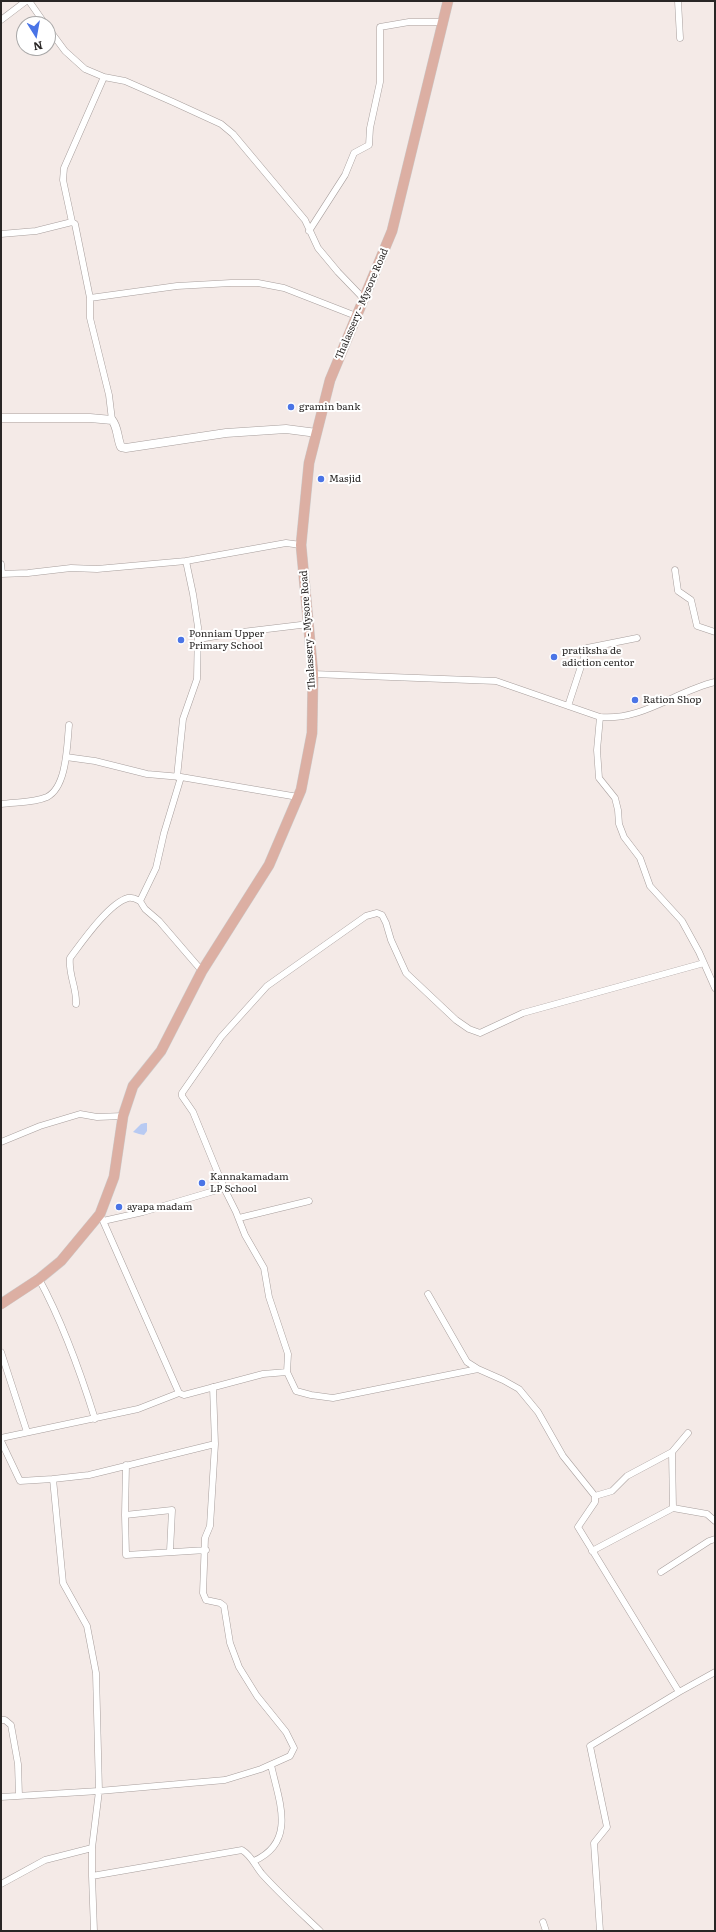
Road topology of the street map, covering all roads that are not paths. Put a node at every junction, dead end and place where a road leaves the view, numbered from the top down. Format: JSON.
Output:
{"nodes":[{"id":1,"x":28,"y":1,"type":"edge"},
{"id":2,"x":448,"y":1,"type":"edge"},
{"id":3,"x":678,"y":1,"type":"edge"},
{"id":4,"x":39,"y":16,"type":"edge"},
{"id":5,"x":1,"y":20,"type":"edge"},
{"id":6,"x":443,"y":22,"type":"junction"},
{"id":7,"x":56,"y":38,"type":"edge"},
{"id":8,"x":680,"y":38,"type":"dead end"},
{"id":9,"x":104,"y":77,"type":"junction"},
{"id":10,"x":72,"y":222,"type":"junction"},
{"id":11,"x":309,"y":231,"type":"junction"},
{"id":12,"x":1,"y":234,"type":"edge"},
{"id":13,"x":90,"y":298,"type":"junction"},
{"id":14,"x":364,"y":299,"type":"junction"},
{"id":15,"x":356,"y":316,"type":"junction"},
{"id":16,"x":1,"y":418,"type":"edge"},
{"id":17,"x":112,"y":420,"type":"junction"},
{"id":18,"x":316,"y":433,"type":"junction"},
{"id":19,"x":301,"y":545,"type":"junction"},
{"id":20,"x":186,"y":561,"type":"junction"},
{"id":21,"x":1,"y":564,"type":"edge"},
{"id":22,"x":676,"y":570,"type":"dead end"},
{"id":23,"x":2,"y":574,"type":"edge"},
{"id":24,"x":309,"y":624,"type":"junction"},
{"id":25,"x":715,"y":632,"type":"edge"},
{"id":26,"x":637,"y":638,"type":"dead end"},
{"id":27,"x":199,"y":640,"type":"junction"},
{"id":28,"x":313,"y":674,"type":"junction"},
{"id":29,"x":715,"y":682,"type":"edge"},
{"id":30,"x":568,"y":706,"type":"junction"},
{"id":31,"x":600,"y":717,"type":"junction"},
{"id":32,"x":69,"y":725,"type":"dead end"},
{"id":33,"x":66,"y":757,"type":"junction"},
{"id":34,"x":179,"y":777,"type":"junction"},
{"id":35,"x":298,"y":797,"type":"junction"},
{"id":36,"x":1,"y":804,"type":"edge"},
{"id":37,"x":140,"y":901,"type":"junction"},
{"id":38,"x":704,"y":963,"type":"junction"},
{"id":39,"x":202,"y":971,"type":"junction"},
{"id":40,"x":715,"y":988,"type":"edge"},
{"id":41,"x":76,"y":1004,"type":"dead end"},
{"id":42,"x":123,"y":1116,"type":"junction"},
{"id":43,"x":1,"y":1142,"type":"edge"},
{"id":44,"x":224,"y":1188,"type":"junction"},
{"id":45,"x":309,"y":1200,"type":"dead end"},
{"id":46,"x":101,"y":1218,"type":"junction"},
{"id":47,"x":239,"y":1218,"type":"junction"},
{"id":48,"x":39,"y":1279,"type":"junction"},
{"id":49,"x":428,"y":1294,"type":"dead end"},
{"id":50,"x":1,"y":1304,"type":"edge"},
{"id":51,"x":1,"y":1352,"type":"edge"},
{"id":52,"x":478,"y":1369,"type":"junction"},
{"id":53,"x":287,"y":1372,"type":"junction"},
{"id":54,"x":213,"y":1387,"type":"junction"},
{"id":55,"x":179,"y":1393,"type":"junction"},
{"id":56,"x":95,"y":1419,"type":"junction"},
{"id":57,"x":27,"y":1432,"type":"junction"},
{"id":58,"x":688,"y":1433,"type":"dead end"},
{"id":59,"x":1,"y":1440,"type":"edge"},
{"id":60,"x":216,"y":1444,"type":"junction"},
{"id":61,"x":672,"y":1452,"type":"junction"},
{"id":62,"x":126,"y":1465,"type":"junction"},
{"id":63,"x":53,"y":1479,"type":"junction"},
{"id":64,"x":595,"y":1496,"type":"junction"},
{"id":65,"x":673,"y":1508,"type":"junction"},
{"id":66,"x":125,"y":1515,"type":"junction"},
{"id":67,"x":715,"y":1521,"type":"edge"},
{"id":68,"x":715,"y":1539,"type":"edge"},
{"id":69,"x":206,"y":1550,"type":"junction"},
{"id":70,"x":592,"y":1551,"type":"junction"},
{"id":71,"x":170,"y":1552,"type":"junction"},
{"id":72,"x":661,"y":1572,"type":"dead end"},
{"id":73,"x":715,"y":1672,"type":"edge"},
{"id":74,"x":679,"y":1692,"type":"junction"},
{"id":75,"x":1,"y":1720,"type":"edge"},
{"id":76,"x":271,"y":1765,"type":"junction"},
{"id":77,"x":99,"y":1791,"type":"junction"},
{"id":78,"x":19,"y":1796,"type":"junction"},
{"id":79,"x":1,"y":1797,"type":"edge"},
{"id":80,"x":92,"y":1848,"type":"junction"},
{"id":81,"x":254,"y":1861,"type":"junction"},
{"id":82,"x":92,"y":1876,"type":"junction"},
{"id":83,"x":1,"y":1884,"type":"edge"},
{"id":84,"x":543,"y":1922,"type":"dead end"},
{"id":85,"x":94,"y":1931,"type":"edge"},
{"id":86,"x":320,"y":1931,"type":"edge"},
{"id":87,"x":546,"y":1931,"type":"edge"},
{"id":88,"x":600,"y":1931,"type":"edge"}],
"edges":[{"from":1,"to":4,"type":"street"},
{"from":1,"to":5,"type":"street"},
{"from":2,"to":6,"type":"main road","name":"Thalassery - Mysore Road"},
{"from":3,"to":8,"type":"street"},
{"from":6,"to":11,"type":"street"},
{"from":6,"to":14,"type":"main road","name":"Thalassery - Mysore Road"},
{"from":7,"to":9,"type":"street"},
{"from":9,"to":10,"type":"street"},
{"from":9,"to":11,"type":"street"},
{"from":10,"to":12,"type":"street"},
{"from":10,"to":13,"type":"street"},
{"from":11,"to":14,"type":"street"},
{"from":13,"to":15,"type":"street"},
{"from":13,"to":17,"type":"street"},
{"from":14,"to":15,"type":"main road","name":"Thalassery - Mysore Road"},
{"from":15,"to":18,"type":"main road","name":"Thalassery - Mysore Road"},
{"from":16,"to":17,"type":"street"},
{"from":17,"to":18,"type":"street"},
{"from":18,"to":19,"type":"main road","name":"Thalassery - Mysore Road"},
{"from":19,"to":20,"type":"street"},
{"from":19,"to":24,"type":"main road","name":"Thalassery - Mysore Road"},
{"from":20,"to":23,"type":"street"},
{"from":20,"to":27,"type":"street"},
{"from":21,"to":23,"type":"street"},
{"from":22,"to":25,"type":"street"},
{"from":24,"to":27,"type":"street"},
{"from":24,"to":28,"type":"main road","name":"Thalassery - Mysore Road"},
{"from":26,"to":30,"type":"street"},
{"from":27,"to":34,"type":"street"},
{"from":28,"to":30,"type":"street"},
{"from":28,"to":35,"type":"main road","name":"Thalassery - Mysore Road"},
{"from":29,"to":31,"type":"street"},
{"from":30,"to":31,"type":"street"},
{"from":31,"to":38,"type":"street"},
{"from":32,"to":33,"type":"street"},
{"from":33,"to":34,"type":"street"},
{"from":33,"to":36,"type":"street"},
{"from":34,"to":35,"type":"street"},
{"from":34,"to":37,"type":"street"},
{"from":35,"to":39,"type":"main road","name":"Thalassery - Mysore Road"},
{"from":37,"to":39,"type":"street"},
{"from":37,"to":41,"type":"street"},
{"from":38,"to":40,"type":"street"},
{"from":38,"to":44,"type":"street"},
{"from":39,"to":42,"type":"main road","name":"Thalassery - Mysore Road"},
{"from":42,"to":43,"type":"street"},
{"from":42,"to":46,"type":"main road","name":"Thalassery - Mysore Road"},
{"from":44,"to":46,"type":"street"},
{"from":44,"to":47,"type":"street"},
{"from":45,"to":47,"type":"street"},
{"from":46,"to":48,"type":"main road","name":"Thalassery - Mysore Road"},
{"from":46,"to":55,"type":"street"},
{"from":47,"to":53,"type":"street"},
{"from":48,"to":50,"type":"main road","name":"Thalassery - Mysore Road"},
{"from":48,"to":56,"type":"street"},
{"from":49,"to":52,"type":"street"},
{"from":51,"to":57,"type":"street"},
{"from":52,"to":53,"type":"street"},
{"from":52,"to":64,"type":"street"},
{"from":53,"to":54,"type":"street"},
{"from":54,"to":55,"type":"street"},
{"from":54,"to":60,"type":"street"},
{"from":55,"to":56,"type":"street"},
{"from":56,"to":57,"type":"street"},
{"from":57,"to":59,"type":"street"},
{"from":58,"to":61,"type":"street"},
{"from":59,"to":63,"type":"street"},
{"from":60,"to":62,"type":"street"},
{"from":60,"to":69,"type":"street"},
{"from":61,"to":64,"type":"street"},
{"from":61,"to":65,"type":"street"},
{"from":62,"to":63,"type":"street"},
{"from":62,"to":66,"type":"street"},
{"from":63,"to":77,"type":"street"},
{"from":64,"to":70,"type":"street"},
{"from":65,"to":67,"type":"street"},
{"from":65,"to":70,"type":"street"},
{"from":66,"to":71,"type":"street"},
{"from":66,"to":71,"type":"street"},
{"from":68,"to":72,"type":"street"},
{"from":69,"to":71,"type":"street"},
{"from":69,"to":76,"type":"street"},
{"from":70,"to":74,"type":"street"},
{"from":73,"to":74,"type":"street"},
{"from":74,"to":88,"type":"street"},
{"from":75,"to":78,"type":"street"},
{"from":76,"to":77,"type":"street"},
{"from":76,"to":81,"type":"street"},
{"from":77,"to":78,"type":"street"},
{"from":77,"to":80,"type":"street"},
{"from":78,"to":79,"type":"street"},
{"from":80,"to":82,"type":"street"},
{"from":80,"to":83,"type":"street"},
{"from":81,"to":82,"type":"street"},
{"from":81,"to":86,"type":"street"},
{"from":82,"to":85,"type":"street"},
{"from":84,"to":87,"type":"street"}]}
